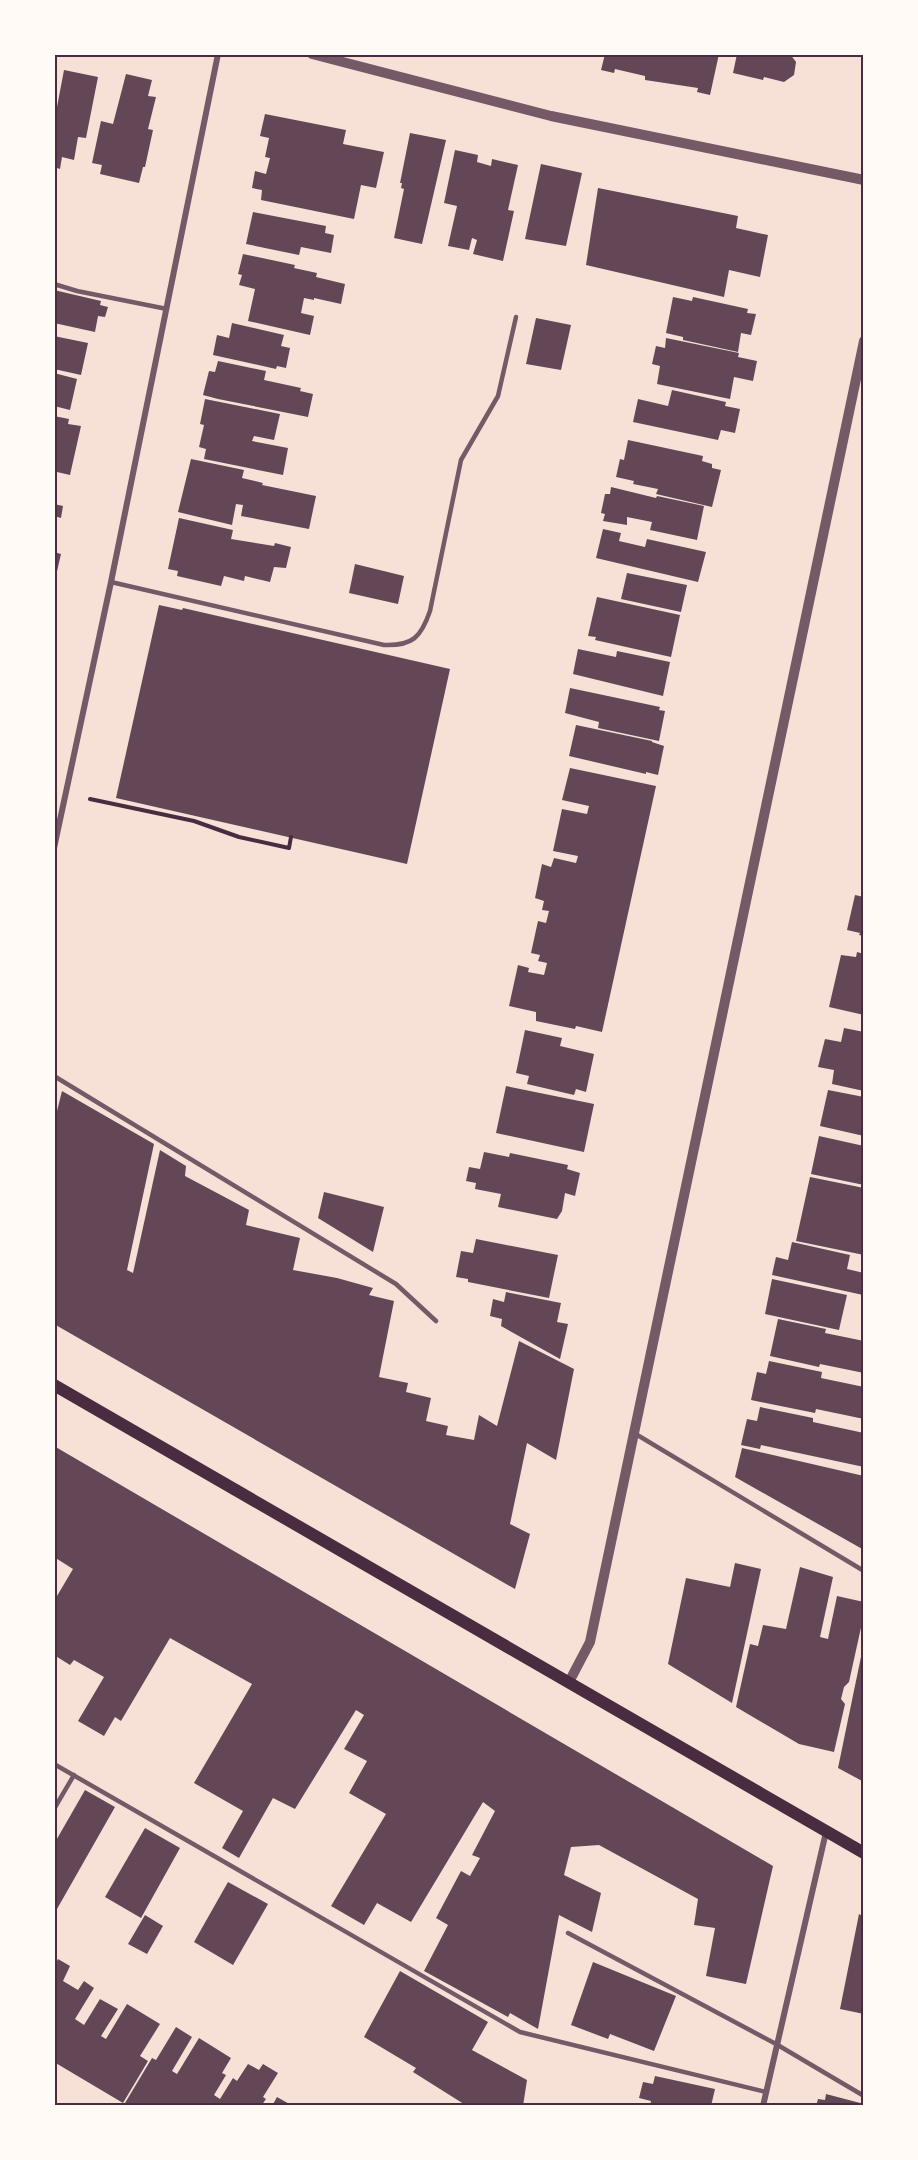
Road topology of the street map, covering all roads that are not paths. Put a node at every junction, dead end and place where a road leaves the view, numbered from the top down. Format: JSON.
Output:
{"nodes":[{"id":1,"x":218,"y":54,"type":"edge"},
{"id":2,"x":312,"y":54,"type":"edge"},
{"id":3,"x":864,"y":180,"type":"edge"},
{"id":4,"x":54,"y":284,"type":"edge"},
{"id":5,"x":167,"y":309,"type":"junction"},
{"id":6,"x":516,"y":317,"type":"dead end"},
{"id":7,"x":864,"y":340,"type":"edge"},
{"id":8,"x":111,"y":582,"type":"junction"},
{"id":9,"x":54,"y":848,"type":"edge"},
{"id":10,"x":54,"y":1076,"type":"edge"},
{"id":11,"x":436,"y":1321,"type":"dead end"},
{"id":12,"x":54,"y":1385,"type":"edge"},
{"id":13,"x":634,"y":1433,"type":"junction"},
{"id":14,"x":864,"y":1571,"type":"edge"},
{"id":15,"x":569,"y":1682,"type":"junction"},
{"id":16,"x":54,"y":1764,"type":"edge"},
{"id":17,"x":74,"y":1775,"type":"junction"},
{"id":18,"x":54,"y":1809,"type":"edge"},
{"id":19,"x":826,"y":1831,"type":"junction"},
{"id":20,"x":864,"y":1853,"type":"edge"},
{"id":21,"x":567,"y":1933,"type":"dead end"},
{"id":22,"x":776,"y":2044,"type":"junction"},
{"id":23,"x":766,"y":2092,"type":"junction"},
{"id":24,"x":864,"y":2096,"type":"edge"},
{"id":25,"x":763,"y":2106,"type":"edge"}],
"edges":[{"from":1,"to":5,"type":"street"},
{"from":2,"to":3,"type":"street"},
{"from":4,"to":5,"type":"lane"},
{"from":5,"to":8,"type":"street"},
{"from":6,"to":8,"type":"lane"},
{"from":7,"to":13,"type":"street"},
{"from":8,"to":9,"type":"street"},
{"from":10,"to":11,"type":"lane"},
{"from":12,"to":15,"type":"main road"},
{"from":13,"to":14,"type":"lane"},
{"from":13,"to":15,"type":"street"},
{"from":15,"to":19,"type":"main road"},
{"from":16,"to":17,"type":"lane"},
{"from":17,"to":18,"type":"lane"},
{"from":17,"to":23,"type":"lane"},
{"from":19,"to":20,"type":"main road"},
{"from":19,"to":22,"type":"street"},
{"from":21,"to":22,"type":"lane"},
{"from":22,"to":23,"type":"street"},
{"from":22,"to":24,"type":"lane"},
{"from":23,"to":25,"type":"street"}]}
